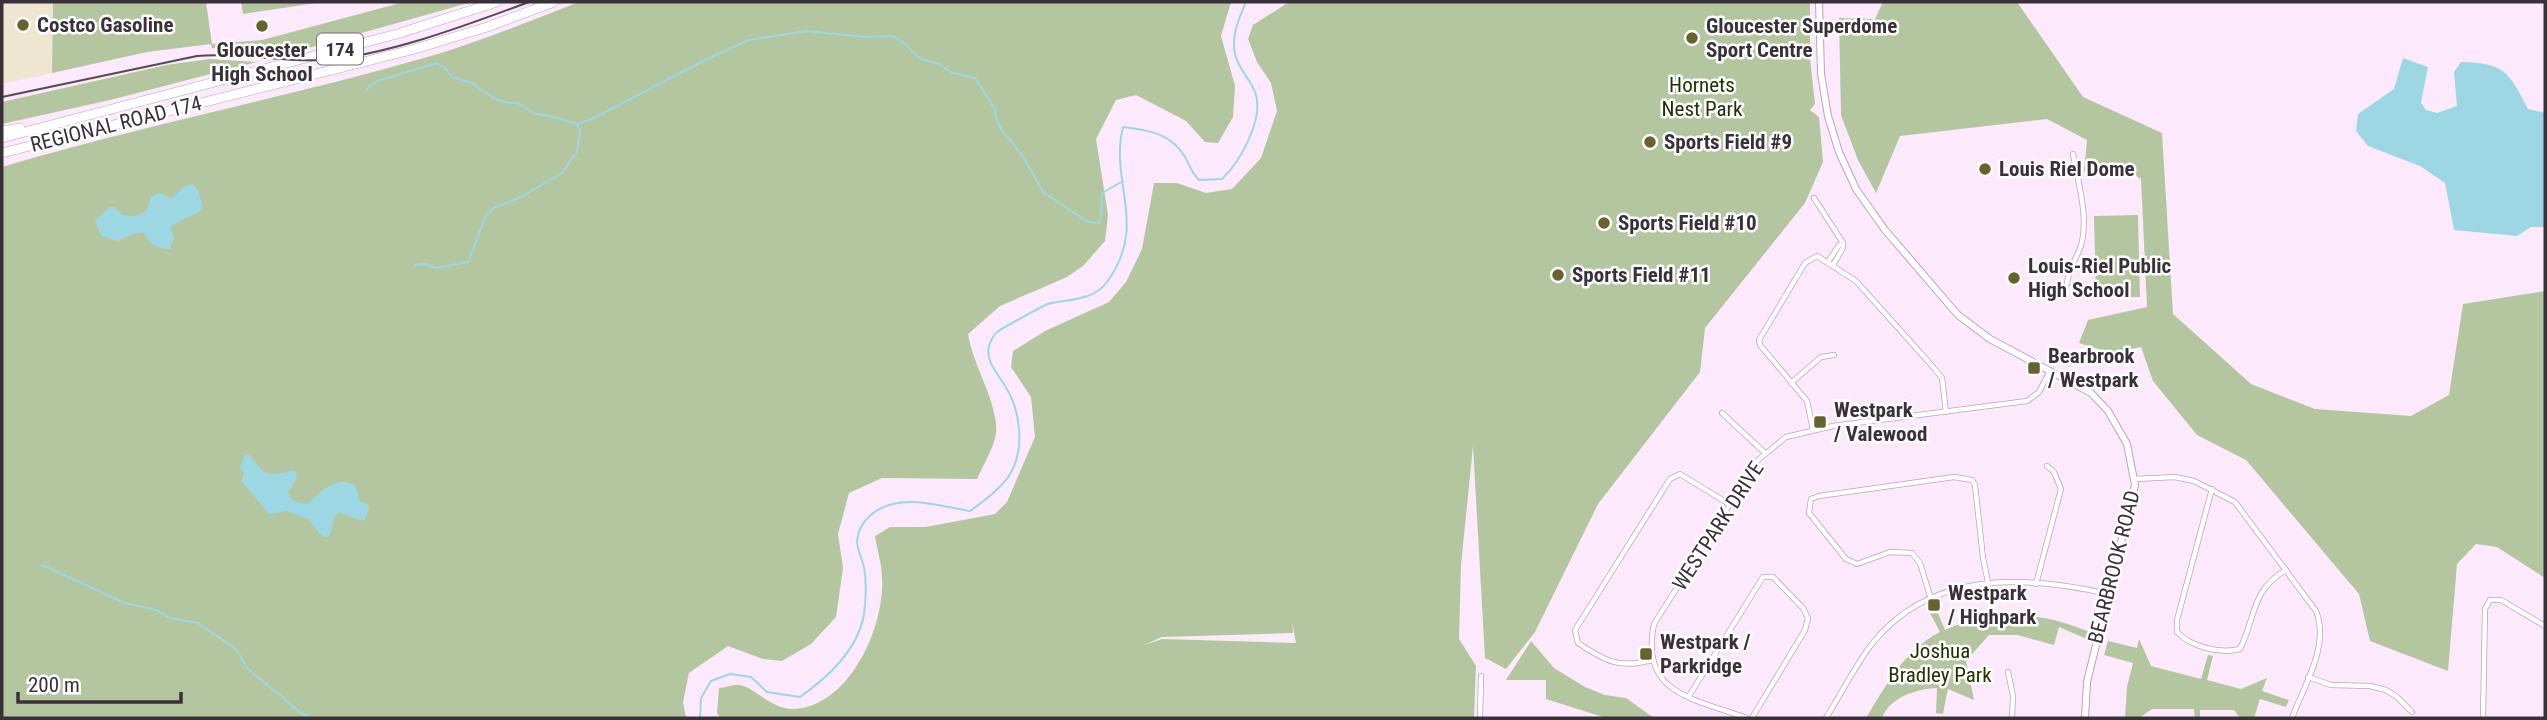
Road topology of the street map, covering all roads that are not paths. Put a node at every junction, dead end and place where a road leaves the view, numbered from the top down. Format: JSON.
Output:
{"nodes":[{"id":1,"x":497,"y":2,"type":"edge"},
{"id":2,"x":554,"y":2,"type":"edge"},
{"id":3,"x":1819,"y":2,"type":"edge"},
{"id":4,"x":83,"y":116,"type":"junction"},
{"id":5,"x":2,"y":131,"type":"edge"},
{"id":6,"x":2,"y":138,"type":"edge"},
{"id":7,"x":2073,"y":154,"type":"dead end"},
{"id":8,"x":2,"y":156,"type":"edge"},
{"id":9,"x":1814,"y":198,"type":"dead end"},
{"id":10,"x":1831,"y":264,"type":"junction"},
{"id":11,"x":2067,"y":284,"type":"dead end"},
{"id":12,"x":1833,"y":355,"type":"dead end"},
{"id":13,"x":2050,"y":371,"type":"junction"},
{"id":14,"x":1791,"y":383,"type":"junction"},
{"id":15,"x":1946,"y":412,"type":"junction"},
{"id":16,"x":1722,"y":413,"type":"dead end"},
{"id":17,"x":1813,"y":430,"type":"junction"},
{"id":18,"x":1765,"y":453,"type":"junction"},
{"id":19,"x":2047,"y":466,"type":"dead end"},
{"id":20,"x":2135,"y":479,"type":"junction"},
{"id":21,"x":2213,"y":489,"type":"junction"},
{"id":22,"x":1729,"y":504,"type":"junction"},
{"id":23,"x":2286,"y":570,"type":"junction"},
{"id":24,"x":1988,"y":582,"type":"junction"},
{"id":25,"x":2036,"y":584,"type":"junction"},
{"id":26,"x":2108,"y":594,"type":"junction"},
{"id":27,"x":1931,"y":598,"type":"junction"},
{"id":28,"x":2545,"y":626,"type":"edge"},
{"id":29,"x":1652,"y":660,"type":"junction"},
{"id":30,"x":2008,"y":672,"type":"dead end"},
{"id":31,"x":1481,"y":676,"type":"dead end"},
{"id":32,"x":2308,"y":677,"type":"junction"},
{"id":33,"x":1689,"y":696,"type":"junction"},
{"id":34,"x":2412,"y":712,"type":"dead end"},
{"id":35,"x":1480,"y":718,"type":"edge"},
{"id":36,"x":1749,"y":718,"type":"edge"},
{"id":37,"x":1826,"y":718,"type":"edge"},
{"id":38,"x":2012,"y":718,"type":"edge"},
{"id":39,"x":2085,"y":718,"type":"edge"},
{"id":40,"x":2292,"y":718,"type":"edge"},
{"id":41,"x":2483,"y":718,"type":"edge"}],
"edges":[{"from":1,"to":4,"type":"highway","name":"REGIONAL ROAD 174","number":"174"},
{"from":2,"to":8,"type":"highway","name":"REGIONAL ROAD 174","number":"174"},
{"from":3,"to":13,"type":"street","name":"BEARBROOK ROAD"},
{"from":4,"to":5,"type":"highway"},
{"from":4,"to":6,"type":"highway","name":"REGIONAL ROAD 174","number":"174"},
{"from":7,"to":11,"type":"street"},
{"from":9,"to":10,"type":"street"},
{"from":10,"to":14,"type":"street"},
{"from":10,"to":15,"type":"street"},
{"from":12,"to":14,"type":"street"},
{"from":13,"to":15,"type":"street","name":"WESTPARK DRIVE"},
{"from":13,"to":20,"type":"street","name":"BEARBROOK ROAD"},
{"from":14,"to":17,"type":"street"},
{"from":15,"to":17,"type":"street","name":"WESTPARK DRIVE"},
{"from":16,"to":18,"type":"street"},
{"from":17,"to":18,"type":"street","name":"WESTPARK DRIVE"},
{"from":18,"to":22,"type":"street","name":"WESTPARK DRIVE"},
{"from":19,"to":25,"type":"street"},
{"from":20,"to":21,"type":"street"},
{"from":20,"to":26,"type":"street","name":"BEARBROOK ROAD"},
{"from":21,"to":23,"type":"street"},
{"from":21,"to":23,"type":"street"},
{"from":22,"to":29,"type":"street","name":"WESTPARK DRIVE"},
{"from":22,"to":29,"type":"street"},
{"from":23,"to":32,"type":"street"},
{"from":24,"to":25,"type":"street"},
{"from":24,"to":27,"type":"street"},
{"from":24,"to":27,"type":"street"},
{"from":25,"to":26,"type":"street"},
{"from":26,"to":39,"type":"street","name":"BEARBROOK ROAD"},
{"from":27,"to":37,"type":"street"},
{"from":28,"to":41,"type":"street"},
{"from":29,"to":33,"type":"street"},
{"from":30,"to":38,"type":"street"},
{"from":31,"to":35,"type":"street"},
{"from":32,"to":34,"type":"street"},
{"from":32,"to":40,"type":"street"},
{"from":33,"to":36,"type":"street"},
{"from":33,"to":36,"type":"street"}]}
